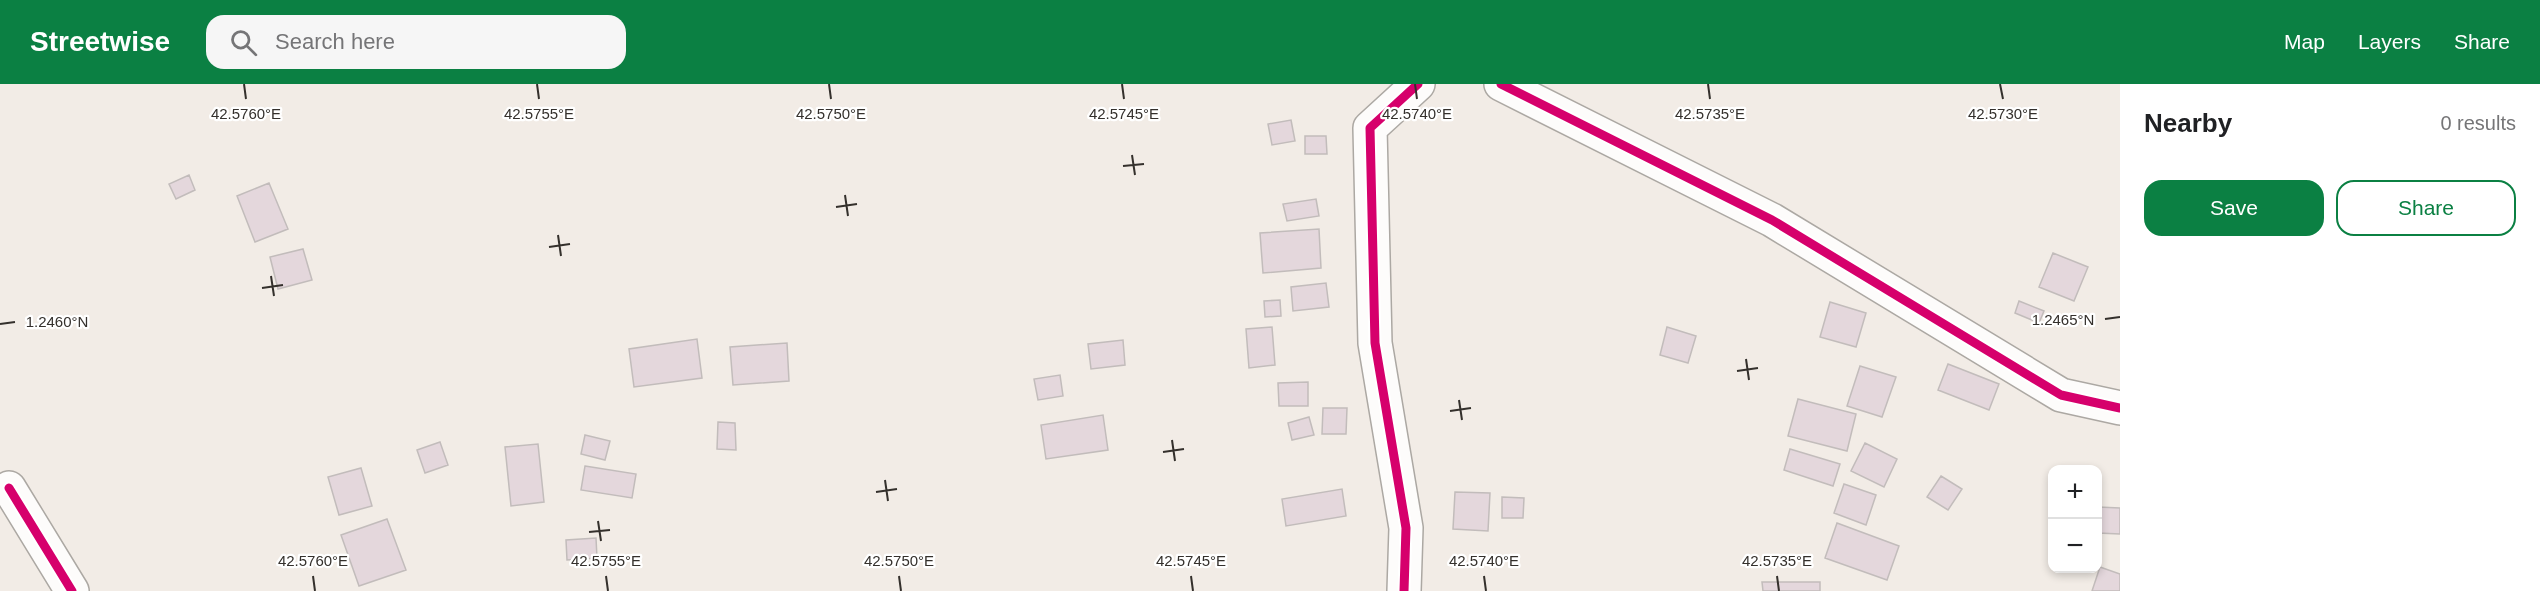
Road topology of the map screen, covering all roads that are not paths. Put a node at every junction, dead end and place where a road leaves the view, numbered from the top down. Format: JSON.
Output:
{"nodes":[{"id":1,"x":1418,"y":84,"type":"edge"},
{"id":2,"x":1501,"y":84,"type":"edge"},
{"id":3,"x":2120,"y":408,"type":"edge"},
{"id":4,"x":9,"y":488,"type":"dead end"},
{"id":5,"x":72,"y":591,"type":"edge"},
{"id":6,"x":1404,"y":591,"type":"edge"}],
"edges":[{"from":1,"to":6,"type":"street"},
{"from":2,"to":3,"type":"street"},
{"from":4,"to":5,"type":"street"}]}
